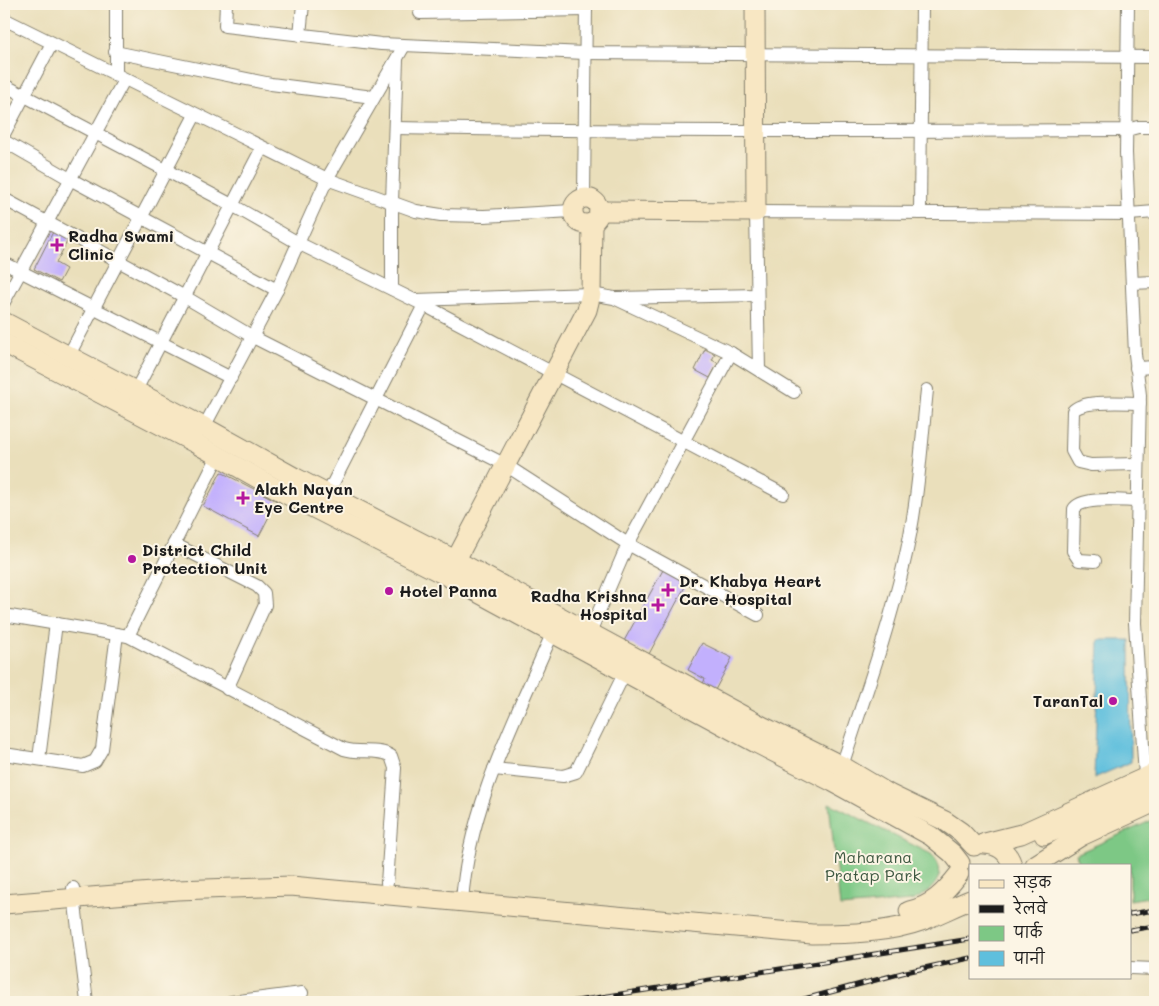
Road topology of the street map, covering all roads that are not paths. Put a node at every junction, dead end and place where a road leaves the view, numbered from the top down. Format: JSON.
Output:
{"nodes":[{"id":1,"x":116,"y":4,"type":"edge"},
{"id":2,"x":226,"y":4,"type":"edge"},
{"id":3,"x":303,"y":4,"type":"edge"},
{"id":4,"x":755,"y":4,"type":"edge"},
{"id":5,"x":922,"y":4,"type":"edge"},
{"id":6,"x":1128,"y":4,"type":"edge"},
{"id":7,"x":586,"y":7,"type":"edge"},
{"id":8,"x":420,"y":13,"type":"dead end"},
{"id":9,"x":4,"y":19,"type":"edge"},
{"id":10,"x":300,"y":35,"type":"junction"},
{"id":11,"x":52,"y":43,"type":"junction"},
{"id":12,"x":116,"y":52,"type":"junction"},
{"id":13,"x":401,"y":52,"type":"junction"},
{"id":14,"x":585,"y":53,"type":"junction"},
{"id":15,"x":755,"y":53,"type":"junction"},
{"id":16,"x":922,"y":54,"type":"junction"},
{"id":17,"x":1155,"y":57,"type":"edge"},
{"id":18,"x":1128,"y":58,"type":"junction"},
{"id":19,"x":120,"y":78,"type":"junction"},
{"id":20,"x":4,"y":85,"type":"edge"},
{"id":21,"x":24,"y":96,"type":"junction"},
{"id":22,"x":373,"y":98,"type":"junction"},
{"id":23,"x":195,"y":115,"type":"junction"},
{"id":24,"x":1155,"y":127,"type":"edge"},
{"id":25,"x":395,"y":128,"type":"junction"},
{"id":26,"x":755,"y":129,"type":"junction"},
{"id":27,"x":1126,"y":130,"type":"junction"},
{"id":28,"x":585,"y":131,"type":"junction"},
{"id":29,"x":921,"y":131,"type":"junction"},
{"id":30,"x":95,"y":133,"type":"junction"},
{"id":31,"x":4,"y":134,"type":"edge"},
{"id":32,"x":4,"y":141,"type":"edge"},
{"id":33,"x":262,"y":148,"type":"junction"},
{"id":34,"x":166,"y":171,"type":"junction"},
{"id":35,"x":70,"y":179,"type":"junction"},
{"id":36,"x":327,"y":179,"type":"junction"},
{"id":37,"x":4,"y":199,"type":"edge"},
{"id":38,"x":392,"y":202,"type":"junction"},
{"id":39,"x":232,"y":204,"type":"junction"},
{"id":40,"x":578,"y":204,"type":"junction"},
{"id":41,"x":756,"y":212,"type":"junction"},
{"id":42,"x":1155,"y":212,"type":"edge"},
{"id":43,"x":920,"y":213,"type":"junction"},
{"id":44,"x":1129,"y":214,"type":"junction"},
{"id":45,"x":142,"y":216,"type":"junction"},
{"id":46,"x":596,"y":217,"type":"junction"},
{"id":47,"x":47,"y":222,"type":"junction"},
{"id":48,"x":300,"y":244,"type":"junction"},
{"id":49,"x":208,"y":252,"type":"junction"},
{"id":50,"x":118,"y":262,"type":"junction"},
{"id":51,"x":4,"y":263,"type":"edge"},
{"id":52,"x":20,"y":272,"type":"junction"},
{"id":53,"x":1155,"y":282,"type":"edge"},
{"id":54,"x":1132,"y":283,"type":"junction"},
{"id":55,"x":392,"y":289,"type":"junction"},
{"id":56,"x":277,"y":290,"type":"junction"},
{"id":57,"x":591,"y":294,"type":"junction"},
{"id":58,"x":757,"y":295,"type":"junction"},
{"id":59,"x":185,"y":297,"type":"junction"},
{"id":60,"x":614,"y":298,"type":"junction"},
{"id":61,"x":4,"y":302,"type":"edge"},
{"id":62,"x":419,"y":303,"type":"junction"},
{"id":63,"x":94,"y":307,"type":"junction"},
{"id":64,"x":4,"y":322,"type":"edge"},
{"id":65,"x":26,"y":334,"type":"junction"},
{"id":66,"x":253,"y":337,"type":"junction"},
{"id":67,"x":161,"y":342,"type":"junction"},
{"id":68,"x":4,"y":343,"type":"edge"},
{"id":69,"x":731,"y":353,"type":"junction"},
{"id":70,"x":68,"y":357,"type":"junction"},
{"id":71,"x":1155,"y":366,"type":"edge"},
{"id":72,"x":1136,"y":368,"type":"junction"},
{"id":73,"x":759,"y":370,"type":"junction"},
{"id":74,"x":552,"y":374,"type":"junction"},
{"id":75,"x":231,"y":378,"type":"junction"},
{"id":76,"x":928,"y":390,"type":"dead end"},
{"id":77,"x":135,"y":392,"type":"junction"},
{"id":78,"x":794,"y":392,"type":"dead end"},
{"id":79,"x":376,"y":400,"type":"junction"},
{"id":80,"x":1140,"y":403,"type":"junction"},
{"id":81,"x":204,"y":427,"type":"junction"},
{"id":82,"x":683,"y":440,"type":"junction"},
{"id":83,"x":218,"y":456,"type":"junction"},
{"id":84,"x":504,"y":464,"type":"junction"},
{"id":85,"x":1138,"y":464,"type":"junction"},
{"id":86,"x":328,"y":493,"type":"junction"},
{"id":87,"x":783,"y":494,"type":"dead end"},
{"id":88,"x":1137,"y":501,"type":"junction"},
{"id":89,"x":174,"y":544,"type":"junction"},
{"id":90,"x":628,"y":544,"type":"junction"},
{"id":91,"x":1095,"y":561,"type":"dead end"},
{"id":92,"x":451,"y":568,"type":"junction"},
{"id":93,"x":4,"y":615,"type":"edge"},
{"id":94,"x":758,"y":615,"type":"dead end"},
{"id":95,"x":56,"y":623,"type":"junction"},
{"id":96,"x":590,"y":632,"type":"junction"},
{"id":97,"x":552,"y":634,"type":"junction"},
{"id":98,"x":122,"y":635,"type":"junction"},
{"id":99,"x":625,"y":672,"type":"junction"},
{"id":100,"x":227,"y":689,"type":"junction"},
{"id":101,"x":4,"y":754,"type":"edge"},
{"id":102,"x":39,"y":759,"type":"junction"},
{"id":103,"x":842,"y":766,"type":"junction"},
{"id":104,"x":494,"y":769,"type":"junction"},
{"id":105,"x":1152,"y":779,"type":"edge"},
{"id":106,"x":1155,"y":802,"type":"edge"},
{"id":107,"x":1100,"y":813,"type":"junction"},
{"id":108,"x":985,"y":845,"type":"junction"},
{"id":109,"x":1011,"y":864,"type":"edge"},
{"id":110,"x":1024,"y":864,"type":"edge"},
{"id":111,"x":1037,"y":864,"type":"edge"},
{"id":112,"x":959,"y":869,"type":"junction"},
{"id":113,"x":387,"y":883,"type":"junction"},
{"id":114,"x":4,"y":892,"type":"edge"},
{"id":115,"x":969,"y":892,"type":"edge"},
{"id":116,"x":74,"y":893,"type":"junction"},
{"id":117,"x":462,"y":896,"type":"junction"},
{"id":118,"x":969,"y":900,"type":"edge"},
{"id":119,"x":4,"y":904,"type":"edge"},
{"id":120,"x":1132,"y":968,"type":"edge"},
{"id":121,"x":1155,"y":969,"type":"edge"},
{"id":122,"x":302,"y":993,"type":"dead end"},
{"id":123,"x":87,"y":1002,"type":"edge"},
{"id":124,"x":231,"y":1002,"type":"edge"}],
"edges":[{"from":1,"to":12,"type":"street"},
{"from":2,"to":10,"type":"street"},
{"from":3,"to":10,"type":"street"},
{"from":4,"to":15,"type":"main road"},
{"from":5,"to":16,"type":"street"},
{"from":6,"to":18,"type":"street"},
{"from":7,"to":8,"type":"street"},
{"from":7,"to":14,"type":"street"},
{"from":9,"to":11,"type":"street"},
{"from":10,"to":13,"type":"street"},
{"from":11,"to":19,"type":"street"},
{"from":11,"to":21,"type":"street"},
{"from":12,"to":19,"type":"street"},
{"from":12,"to":22,"type":"street"},
{"from":13,"to":14,"type":"street"},
{"from":13,"to":22,"type":"street"},
{"from":13,"to":25,"type":"street"},
{"from":14,"to":15,"type":"street"},
{"from":14,"to":28,"type":"street"},
{"from":15,"to":16,"type":"street"},
{"from":15,"to":26,"type":"main road"},
{"from":16,"to":18,"type":"street"},
{"from":16,"to":29,"type":"street"},
{"from":17,"to":18,"type":"street"},
{"from":18,"to":27,"type":"street"},
{"from":19,"to":23,"type":"street"},
{"from":19,"to":30,"type":"street"},
{"from":20,"to":21,"type":"street"},
{"from":21,"to":30,"type":"street"},
{"from":21,"to":31,"type":"street"},
{"from":22,"to":36,"type":"street"},
{"from":23,"to":33,"type":"street"},
{"from":23,"to":34,"type":"street"},
{"from":24,"to":27,"type":"street"},
{"from":25,"to":28,"type":"street"},
{"from":25,"to":38,"type":"street"},
{"from":26,"to":28,"type":"street"},
{"from":26,"to":29,"type":"street"},
{"from":26,"to":41,"type":"main road"},
{"from":27,"to":29,"type":"street"},
{"from":27,"to":44,"type":"street"},
{"from":28,"to":40,"type":"street"},
{"from":29,"to":43,"type":"street"},
{"from":30,"to":34,"type":"street"},
{"from":30,"to":35,"type":"street"},
{"from":32,"to":35,"type":"street"},
{"from":33,"to":36,"type":"street"},
{"from":33,"to":39,"type":"street"},
{"from":34,"to":39,"type":"street"},
{"from":34,"to":45,"type":"street"},
{"from":35,"to":45,"type":"street"},
{"from":35,"to":47,"type":"street"},
{"from":36,"to":38,"type":"street"},
{"from":36,"to":48,"type":"street"},
{"from":37,"to":47,"type":"street"},
{"from":38,"to":40,"type":"street"},
{"from":38,"to":55,"type":"street"},
{"from":39,"to":48,"type":"street"},
{"from":39,"to":49,"type":"street"},
{"from":40,"to":46,"type":"main road"},
{"from":41,"to":43,"type":"street"},
{"from":41,"to":46,"type":"main road"},
{"from":41,"to":58,"type":"street"},
{"from":42,"to":44,"type":"street"},
{"from":43,"to":44,"type":"street"},
{"from":44,"to":54,"type":"street"},
{"from":45,"to":49,"type":"street"},
{"from":45,"to":50,"type":"street"},
{"from":46,"to":57,"type":"main road"},
{"from":47,"to":50,"type":"street"},
{"from":47,"to":52,"type":"street"},
{"from":48,"to":55,"type":"street"},
{"from":48,"to":56,"type":"street"},
{"from":49,"to":56,"type":"street"},
{"from":49,"to":59,"type":"street"},
{"from":50,"to":59,"type":"street"},
{"from":50,"to":63,"type":"street"},
{"from":51,"to":52,"type":"street"},
{"from":52,"to":61,"type":"street"},
{"from":52,"to":63,"type":"street"},
{"from":53,"to":54,"type":"street"},
{"from":54,"to":72,"type":"street"},
{"from":55,"to":62,"type":"street"},
{"from":56,"to":66,"type":"street"},
{"from":57,"to":60,"type":"street"},
{"from":57,"to":62,"type":"street"},
{"from":57,"to":74,"type":"main road"},
{"from":58,"to":60,"type":"street"},
{"from":58,"to":73,"type":"street"},
{"from":59,"to":66,"type":"street"},
{"from":59,"to":67,"type":"street"},
{"from":60,"to":69,"type":"street"},
{"from":62,"to":74,"type":"street"},
{"from":62,"to":79,"type":"street"},
{"from":63,"to":67,"type":"street"},
{"from":63,"to":70,"type":"street"},
{"from":64,"to":65,"type":"main road"},
{"from":65,"to":68,"type":"main road"},
{"from":65,"to":70,"type":"main road"},
{"from":66,"to":75,"type":"street"},
{"from":66,"to":79,"type":"street"},
{"from":67,"to":75,"type":"street"},
{"from":67,"to":77,"type":"street"},
{"from":68,"to":83,"type":"main road"},
{"from":69,"to":73,"type":"street"},
{"from":69,"to":82,"type":"street"},
{"from":70,"to":77,"type":"main road"},
{"from":71,"to":72,"type":"street"},
{"from":72,"to":80,"type":"street"},
{"from":73,"to":78,"type":"street"},
{"from":74,"to":82,"type":"street"},
{"from":74,"to":84,"type":"main road"},
{"from":75,"to":81,"type":"street"},
{"from":76,"to":103,"type":"street"},
{"from":77,"to":81,"type":"main road"},
{"from":79,"to":84,"type":"street"},
{"from":79,"to":86,"type":"street"},
{"from":80,"to":85,"type":"street"},
{"from":80,"to":85,"type":"street"},
{"from":81,"to":86,"type":"main road"},
{"from":82,"to":87,"type":"street"},
{"from":82,"to":90,"type":"street"},
{"from":83,"to":89,"type":"street"},
{"from":83,"to":92,"type":"main road"},
{"from":84,"to":90,"type":"street"},
{"from":84,"to":92,"type":"main road"},
{"from":85,"to":88,"type":"street"},
{"from":86,"to":92,"type":"main road"},
{"from":88,"to":91,"type":"street"},
{"from":88,"to":105,"type":"street"},
{"from":89,"to":98,"type":"street"},
{"from":89,"to":100,"type":"street"},
{"from":90,"to":94,"type":"street"},
{"from":90,"to":96,"type":"street"},
{"from":92,"to":96,"type":"main road"},
{"from":92,"to":97,"type":"main road"},
{"from":93,"to":95,"type":"street"},
{"from":95,"to":98,"type":"street"},
{"from":95,"to":102,"type":"street"},
{"from":96,"to":103,"type":"main road"},
{"from":97,"to":99,"type":"main road"},
{"from":97,"to":104,"type":"street"},
{"from":98,"to":100,"type":"street"},
{"from":98,"to":102,"type":"street"},
{"from":99,"to":104,"type":"street"},
{"from":99,"to":112,"type":"main road"},
{"from":100,"to":113,"type":"street"},
{"from":101,"to":102,"type":"street"},
{"from":103,"to":108,"type":"main road"},
{"from":104,"to":117,"type":"street"},
{"from":105,"to":107,"type":"main road"},
{"from":105,"to":108,"type":"main road"},
{"from":106,"to":111,"type":"main road"},
{"from":107,"to":108,"type":"main road"},
{"from":107,"to":110,"type":"main road"},
{"from":108,"to":109,"type":"main road"},
{"from":108,"to":112,"type":"main road"},
{"from":112,"to":115,"type":"main road"},
{"from":112,"to":117,"type":"main road"},
{"from":113,"to":116,"type":"main road"},
{"from":113,"to":117,"type":"main road"},
{"from":114,"to":116,"type":"main road"},
{"from":116,"to":117,"type":"main road"},
{"from":116,"to":119,"type":"main road"},
{"from":116,"to":123,"type":"street"},
{"from":117,"to":118,"type":"main road"},
{"from":120,"to":121,"type":"street"},
{"from":122,"to":124,"type":"street"}]}
